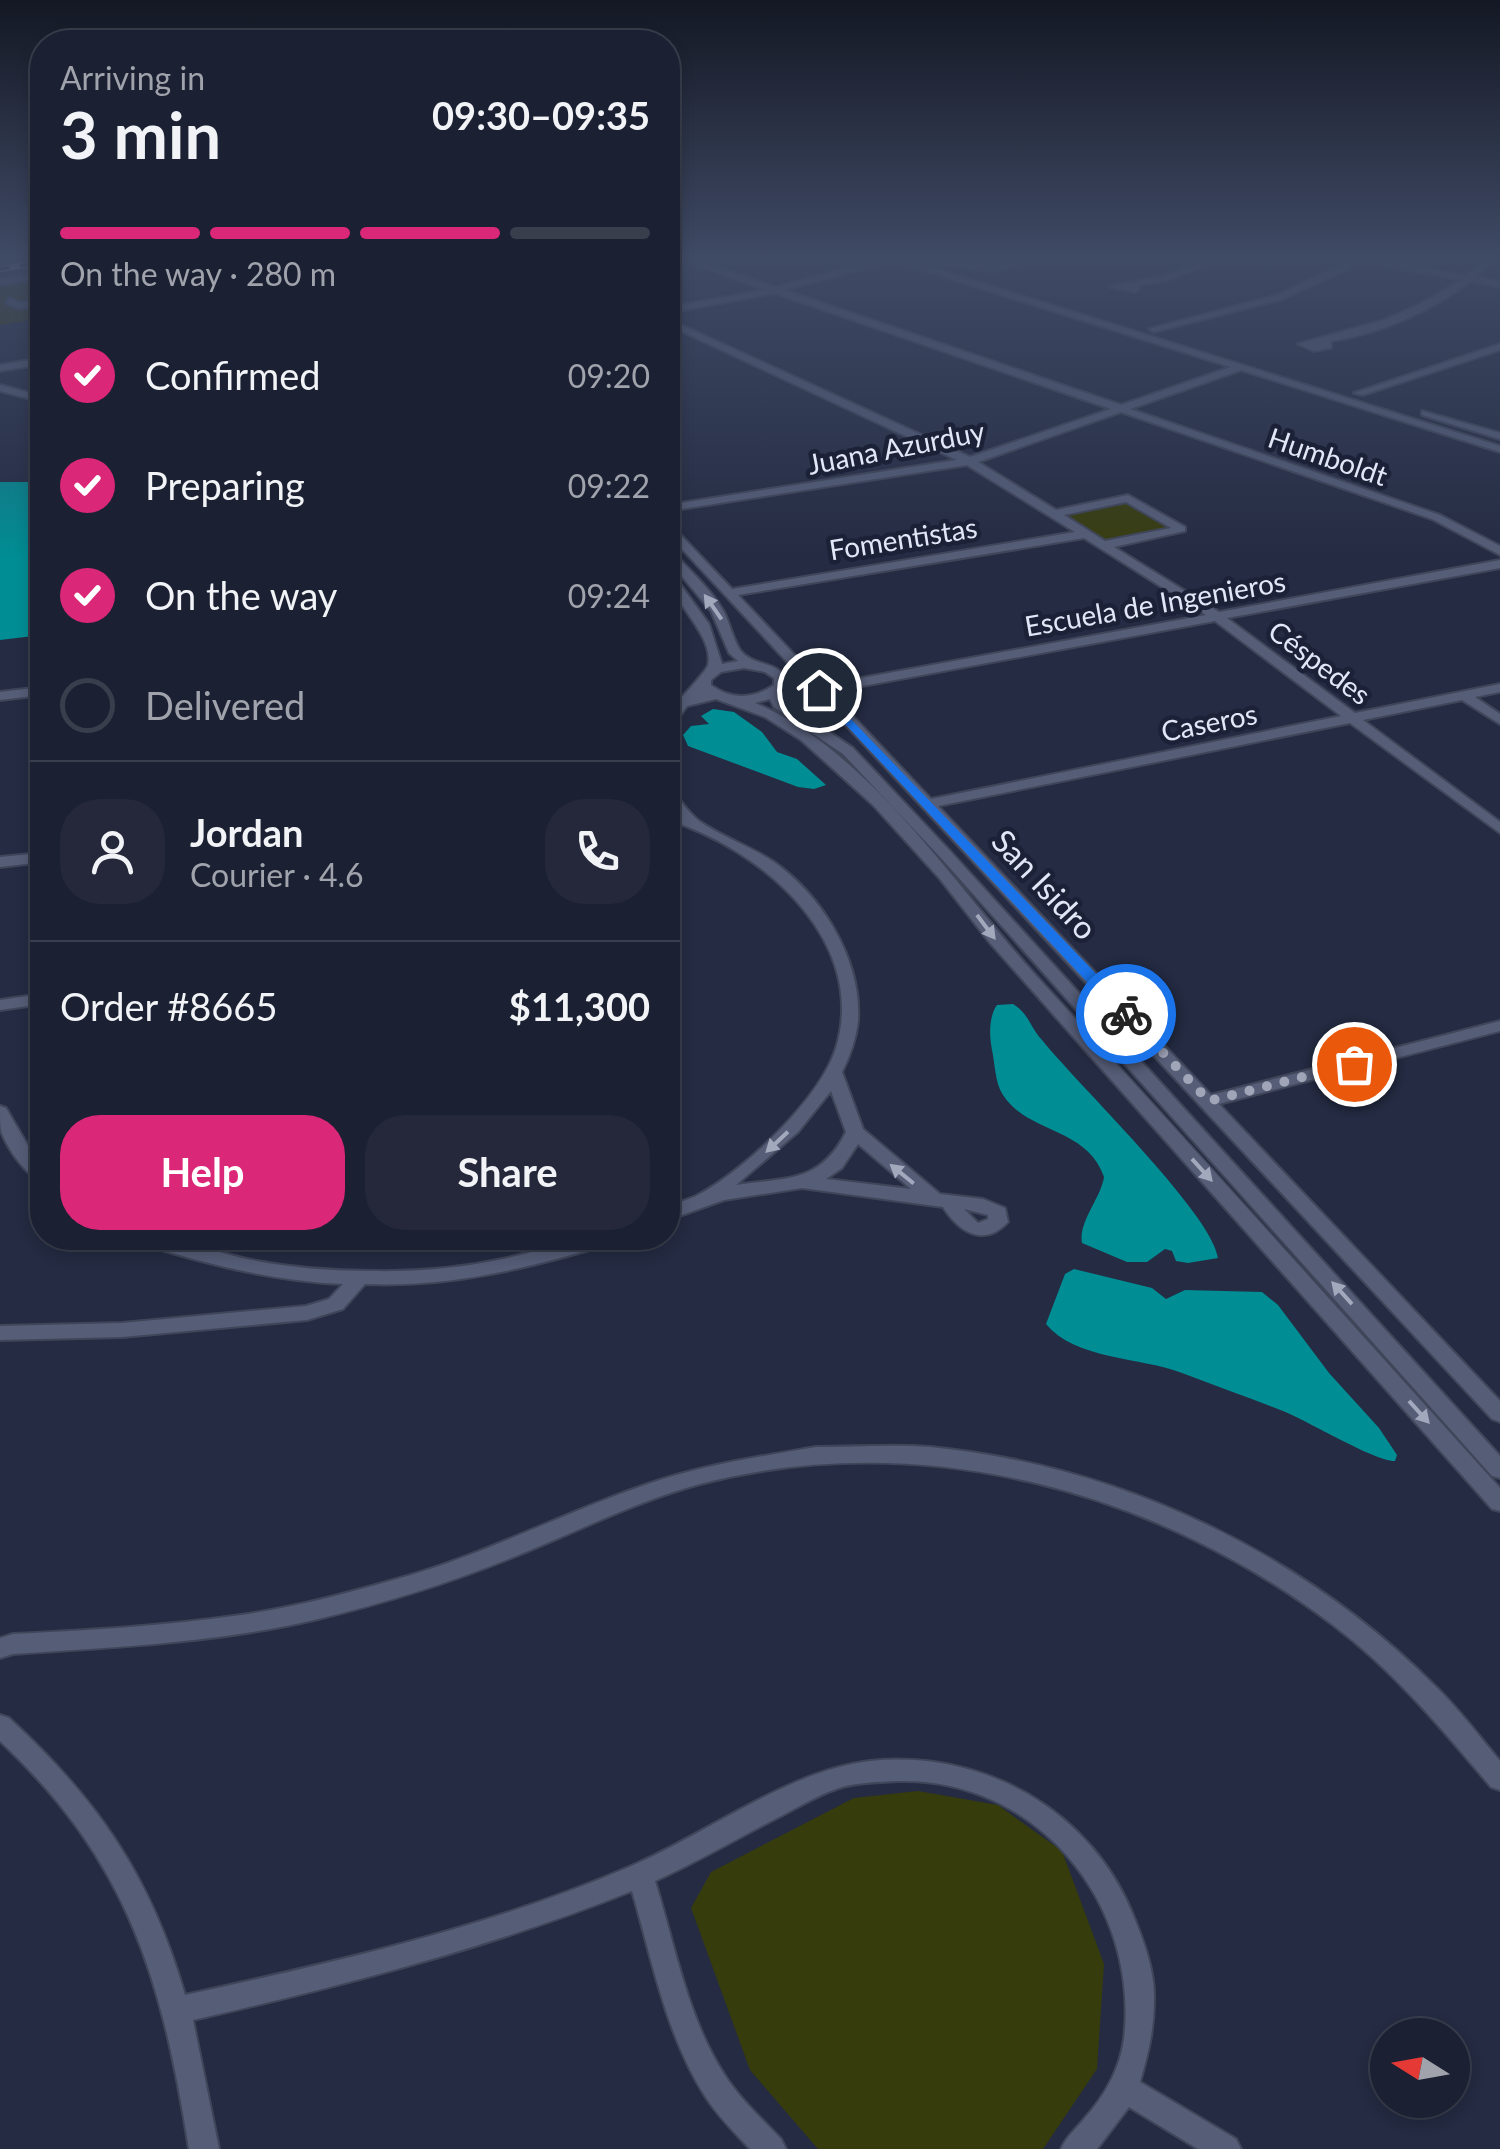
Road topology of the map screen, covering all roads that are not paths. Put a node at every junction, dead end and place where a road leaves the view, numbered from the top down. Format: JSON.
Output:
{"nodes":[{"id":1,"x":747,"y":358,"type":"edge"},
{"id":2,"x":973,"y":358,"type":"edge"},
{"id":3,"x":1213,"y":358,"type":"edge"},
{"id":4,"x":1246,"y":358,"type":"edge"},
{"id":5,"x":1465,"y":358,"type":"edge"},
{"id":6,"x":30,"y":363,"type":"edge"},
{"id":7,"x":1241,"y":367,"type":"junction"},
{"id":8,"x":0,"y":368,"type":"edge"},
{"id":9,"x":0,"y":388,"type":"edge"},
{"id":10,"x":1359,"y":393,"type":"junction"},
{"id":11,"x":30,"y":396,"type":"edge"},
{"id":12,"x":1120,"y":409,"type":"junction"},
{"id":13,"x":1500,"y":436,"type":"edge"},
{"id":14,"x":1500,"y":449,"type":"edge"},
{"id":15,"x":969,"y":461,"type":"junction"},
{"id":16,"x":680,"y":506,"type":"edge"},
{"id":17,"x":1055,"y":514,"type":"junction"},
{"id":18,"x":1086,"y":534,"type":"junction"},
{"id":19,"x":680,"y":541,"type":"edge"},
{"id":20,"x":1104,"y":545,"type":"junction"},
{"id":21,"x":1500,"y":552,"type":"edge"},
{"id":22,"x":1500,"y":564,"type":"edge"},
{"id":23,"x":680,"y":567,"type":"edge"},
{"id":24,"x":680,"y":592,"type":"edge"},
{"id":25,"x":729,"y":592,"type":"junction"},
{"id":26,"x":1218,"y":617,"type":"junction"},
{"id":27,"x":750,"y":665,"type":"junction"},
{"id":28,"x":709,"y":674,"type":"junction"},
{"id":29,"x":1500,"y":688,"type":"edge"},
{"id":30,"x":819,"y":690,"type":"junction"},
{"id":31,"x":30,"y":692,"type":"edge"},
{"id":32,"x":775,"y":692,"type":"junction"},
{"id":33,"x":716,"y":695,"type":"junction"},
{"id":34,"x":0,"y":696,"type":"edge"},
{"id":35,"x":1465,"y":696,"type":"junction"},
{"id":36,"x":736,"y":700,"type":"junction"},
{"id":37,"x":682,"y":704,"type":"junction"},
{"id":38,"x":680,"y":707,"type":"edge"},
{"id":39,"x":1354,"y":718,"type":"junction"},
{"id":40,"x":1500,"y":720,"type":"edge"},
{"id":41,"x":928,"y":804,"type":"junction"},
{"id":42,"x":680,"y":809,"type":"edge"},
{"id":43,"x":680,"y":819,"type":"edge"},
{"id":44,"x":691,"y":822,"type":"junction"},
{"id":45,"x":1500,"y":829,"type":"edge"},
{"id":46,"x":30,"y":859,"type":"edge"},
{"id":47,"x":0,"y":862,"type":"edge"},
{"id":48,"x":955,"y":875,"type":"junction"},
{"id":49,"x":30,"y":1001,"type":"edge"},
{"id":50,"x":0,"y":1005,"type":"edge"},
{"id":51,"x":1500,"y":1026,"type":"edge"},
{"id":52,"x":834,"y":1073,"type":"junction"},
{"id":53,"x":1209,"y":1101,"type":"junction"},
{"id":54,"x":0,"y":1112,"type":"edge"},
{"id":55,"x":856,"y":1132,"type":"junction"},
{"id":56,"x":30,"y":1161,"type":"edge"},
{"id":57,"x":806,"y":1183,"type":"junction"},
{"id":58,"x":706,"y":1198,"type":"junction"},
{"id":59,"x":680,"y":1209,"type":"edge"},
{"id":60,"x":185,"y":1250,"type":"edge"},
{"id":61,"x":567,"y":1250,"type":"edge"},
{"id":62,"x":358,"y":1280,"type":"junction"},
{"id":63,"x":0,"y":1333,"type":"edge"},
{"id":64,"x":1500,"y":1414,"type":"edge"},
{"id":65,"x":1500,"y":1470,"type":"edge"},
{"id":66,"x":1500,"y":1503,"type":"edge"},
{"id":67,"x":0,"y":1648,"type":"edge"},
{"id":68,"x":0,"y":1725,"type":"edge"},
{"id":69,"x":1500,"y":1779,"type":"edge"},
{"id":70,"x":640,"y":1875,"type":"junction"},
{"id":71,"x":178,"y":2010,"type":"junction"},
{"id":72,"x":1123,"y":2088,"type":"junction"},
{"id":73,"x":204,"y":2149,"type":"edge"},
{"id":74,"x":771,"y":2149,"type":"edge"},
{"id":75,"x":1076,"y":2149,"type":"edge"},
{"id":76,"x":1226,"y":2149,"type":"edge"}],
"edges":[{"from":1,"to":15,"type":"street","name":"Céspedes"},
{"from":2,"to":12,"type":"street","name":"Humboldt"},
{"from":3,"to":7,"type":"street"},
{"from":4,"to":10,"type":"street"},
{"from":5,"to":10,"type":"street"},
{"from":6,"to":8,"type":"street"},
{"from":7,"to":12,"type":"street","name":"Juana Azurduy"},
{"from":7,"to":14,"type":"street"},
{"from":9,"to":11,"type":"street"},
{"from":10,"to":13,"type":"street"},
{"from":12,"to":15,"type":"street","name":"Juana Azurduy"},
{"from":12,"to":21,"type":"street","name":"Humboldt"},
{"from":15,"to":16,"type":"street","name":"Juana Azurduy"},
{"from":15,"to":17,"type":"street","name":"Céspedes"},
{"from":17,"to":18,"type":"street","name":"Céspedes"},
{"from":17,"to":20,"type":"street"},
{"from":18,"to":20,"type":"street","name":"Céspedes"},
{"from":18,"to":25,"type":"street","name":"Fomentistas"},
{"from":19,"to":25,"type":"street","name":"San Isidro"},
{"from":20,"to":26,"type":"street","name":"Céspedes"},
{"from":22,"to":26,"type":"street","name":"Escuela de Ingenieros"},
{"from":27,"to":23,"type":"street","one_way":true},
{"from":24,"to":28,"type":"street"},
{"from":25,"to":30,"type":"street","name":"San Isidro"},
{"from":26,"to":30,"type":"street","name":"Escuela de Ingenieros"},
{"from":26,"to":39,"type":"street","name":"Céspedes"},
{"from":27,"to":28,"type":"street"},
{"from":27,"to":32,"type":"street"},
{"from":28,"to":33,"type":"street"},
{"from":28,"to":37,"type":"street"},
{"from":29,"to":35,"type":"street","name":"Caseros"},
{"from":30,"to":41,"type":"street","name":"San Isidro"},
{"from":31,"to":34,"type":"street"},
{"from":32,"to":36,"type":"street"},
{"from":32,"to":48,"type":"street"},
{"from":33,"to":36,"type":"street"},
{"from":33,"to":37,"type":"street"},
{"from":35,"to":39,"type":"street","name":"Caseros"},
{"from":35,"to":40,"type":"street"},
{"from":36,"to":48,"type":"street"},
{"from":37,"to":38,"type":"street"},
{"from":39,"to":41,"type":"street","name":"Caseros"},
{"from":39,"to":45,"type":"street","name":"Céspedes"},
{"from":41,"to":53,"type":"street","name":"San Isidro"},
{"from":42,"to":44,"type":"street"},
{"from":43,"to":44,"type":"street"},
{"from":44,"to":52,"type":"street"},
{"from":46,"to":47,"type":"street"},
{"from":65,"to":48,"type":"street","one_way":true},
{"from":48,"to":66,"type":"street","one_way":true},
{"from":49,"to":50,"type":"street"},
{"from":51,"to":53,"type":"street"},
{"from":52,"to":55,"type":"street"},
{"from":52,"to":58,"type":"street","one_way":true},
{"from":53,"to":64,"type":"street","name":"San Isidro"},
{"from":54,"to":56,"type":"street"},
{"from":55,"to":57,"type":"street"},
{"from":57,"to":55,"type":"street","one_way":true},
{"from":57,"to":58,"type":"street"},
{"from":58,"to":59,"type":"street"},
{"from":60,"to":62,"type":"street"},
{"from":61,"to":62,"type":"street"},
{"from":62,"to":63,"type":"street"},
{"from":67,"to":69,"type":"street"},
{"from":68,"to":71,"type":"street"},
{"from":70,"to":71,"type":"street"},
{"from":70,"to":72,"type":"street"},
{"from":70,"to":74,"type":"street"},
{"from":71,"to":73,"type":"street"},
{"from":72,"to":75,"type":"street"},
{"from":72,"to":76,"type":"street"}]}
